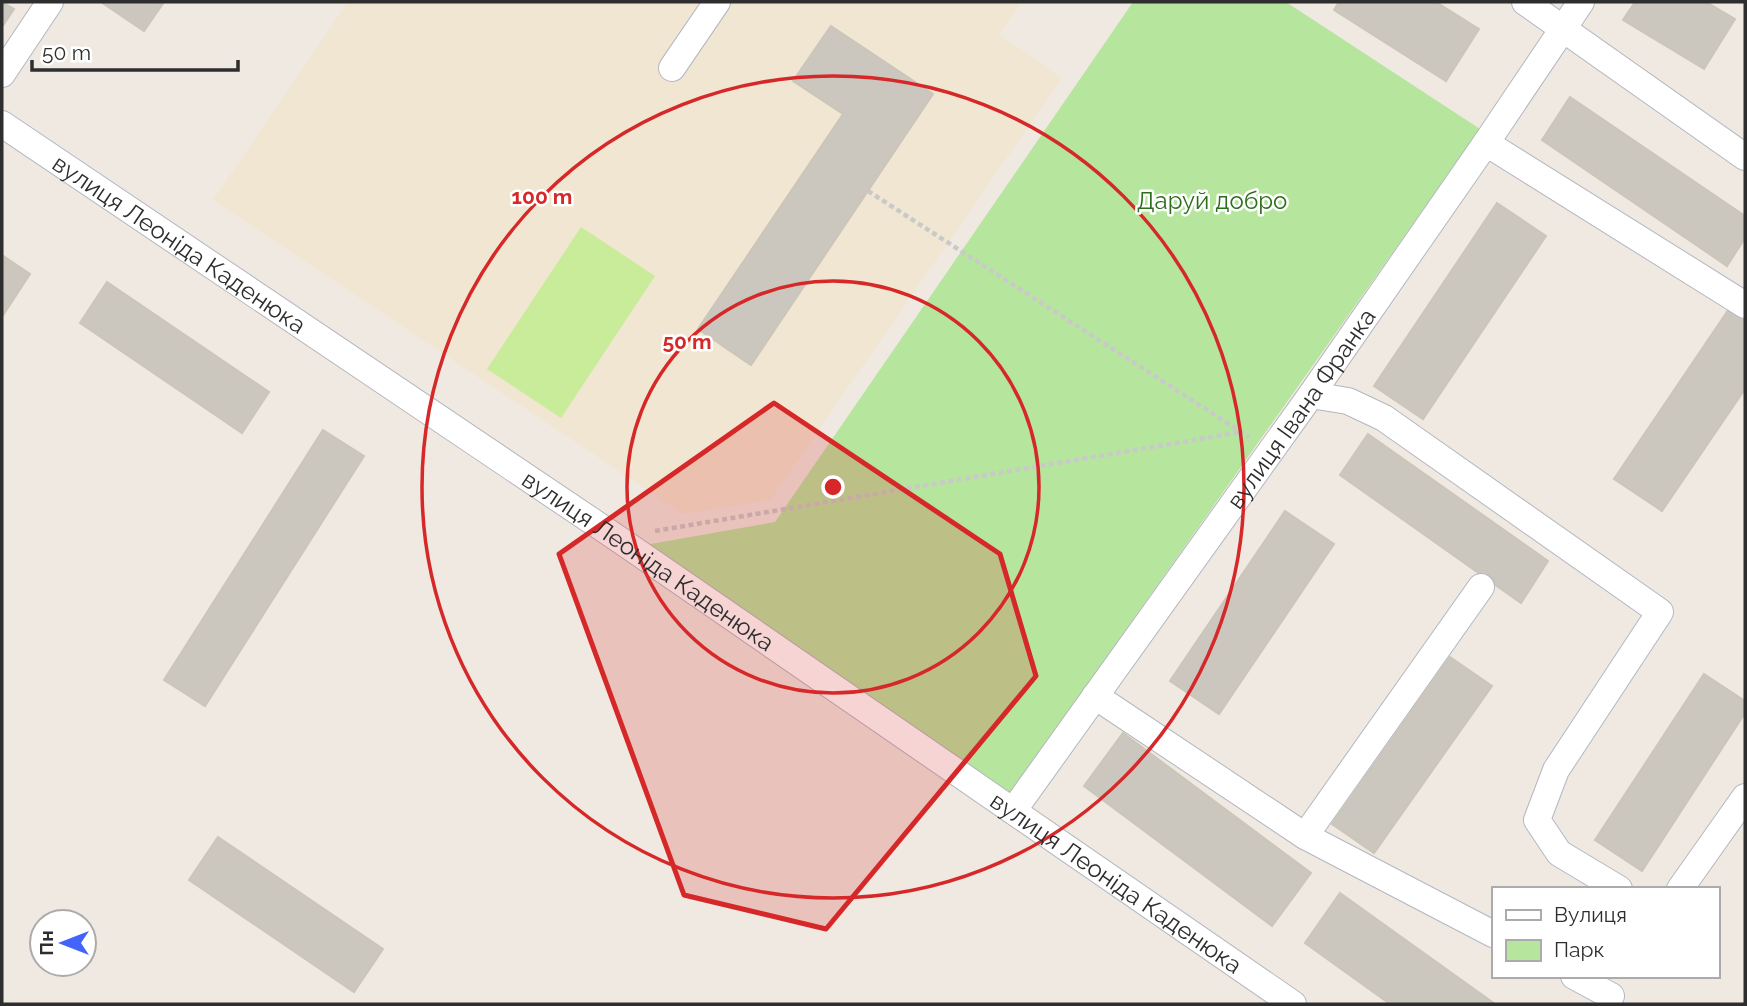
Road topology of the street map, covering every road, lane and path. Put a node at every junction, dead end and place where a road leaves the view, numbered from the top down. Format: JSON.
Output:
{"nodes":[{"id":1,"x":50,"y":2,"type":"edge"},
{"id":2,"x":718,"y":2,"type":"edge"},
{"id":3,"x":1525,"y":2,"type":"edge"},
{"id":4,"x":1581,"y":2,"type":"edge"},
{"id":5,"x":1564,"y":27,"type":"junction"},
{"id":6,"x":672,"y":68,"type":"dead end"},
{"id":7,"x":2,"y":74,"type":"edge"},
{"id":8,"x":2,"y":124,"type":"edge"},
{"id":9,"x":1486,"y":143,"type":"junction"},
{"id":10,"x":1745,"y":157,"type":"edge"},
{"id":11,"x":868,"y":191,"type":"dead end"},
{"id":12,"x":1745,"y":305,"type":"edge"},
{"id":13,"x":1311,"y":395,"type":"junction"},
{"id":14,"x":1241,"y":432,"type":"junction"},
{"id":15,"x":1271,"y":451,"type":"junction"},
{"id":16,"x":617,"y":538,"type":"junction"},
{"id":17,"x":1481,"y":587,"type":"dead end"},
{"id":18,"x":1095,"y":696,"type":"junction"},
{"id":19,"x":1745,"y":797,"type":"edge"},
{"id":20,"x":1013,"y":811,"type":"junction"},
{"id":21,"x":1306,"y":836,"type":"junction"},
{"id":22,"x":1616,"y":887,"type":"edge"},
{"id":23,"x":1681,"y":887,"type":"edge"},
{"id":24,"x":1492,"y":933,"type":"edge"},
{"id":25,"x":1579,"y":978,"type":"edge"},
{"id":26,"x":1613,"y":992,"type":"edge"},
{"id":27,"x":1293,"y":1004,"type":"edge"}],
"edges":[{"from":1,"to":7,"type":"street"},
{"from":2,"to":6,"type":"street"},
{"from":3,"to":5,"type":"street"},
{"from":4,"to":5,"type":"street","name":"вулиця Івана Франка"},
{"from":5,"to":9,"type":"street","name":"вулиця Івана Франка"},
{"from":5,"to":10,"type":"street"},
{"from":8,"to":16,"type":"street","name":"вулиця Леоніда Каденюка"},
{"from":9,"to":12,"type":"street"},
{"from":9,"to":13,"type":"street","name":"вулиця Івана Франка"},
{"from":11,"to":14,"type":"path"},
{"from":13,"to":15,"type":"street","name":"вулиця Івана Франка"},
{"from":13,"to":22,"type":"street"},
{"from":14,"to":15,"type":"path"},
{"from":14,"to":16,"type":"path"},
{"from":15,"to":18,"type":"street","name":"вулиця Івана Франка"},
{"from":16,"to":20,"type":"street","name":"вулиця Леоніда Каденюка"},
{"from":17,"to":21,"type":"street"},
{"from":18,"to":20,"type":"street","name":"вулиця Івана Франка"},
{"from":18,"to":21,"type":"street"},
{"from":19,"to":23,"type":"street"},
{"from":20,"to":27,"type":"street","name":"вулиця Леоніда Каденюка"},
{"from":21,"to":24,"type":"street"},
{"from":25,"to":26,"type":"street"}]}
